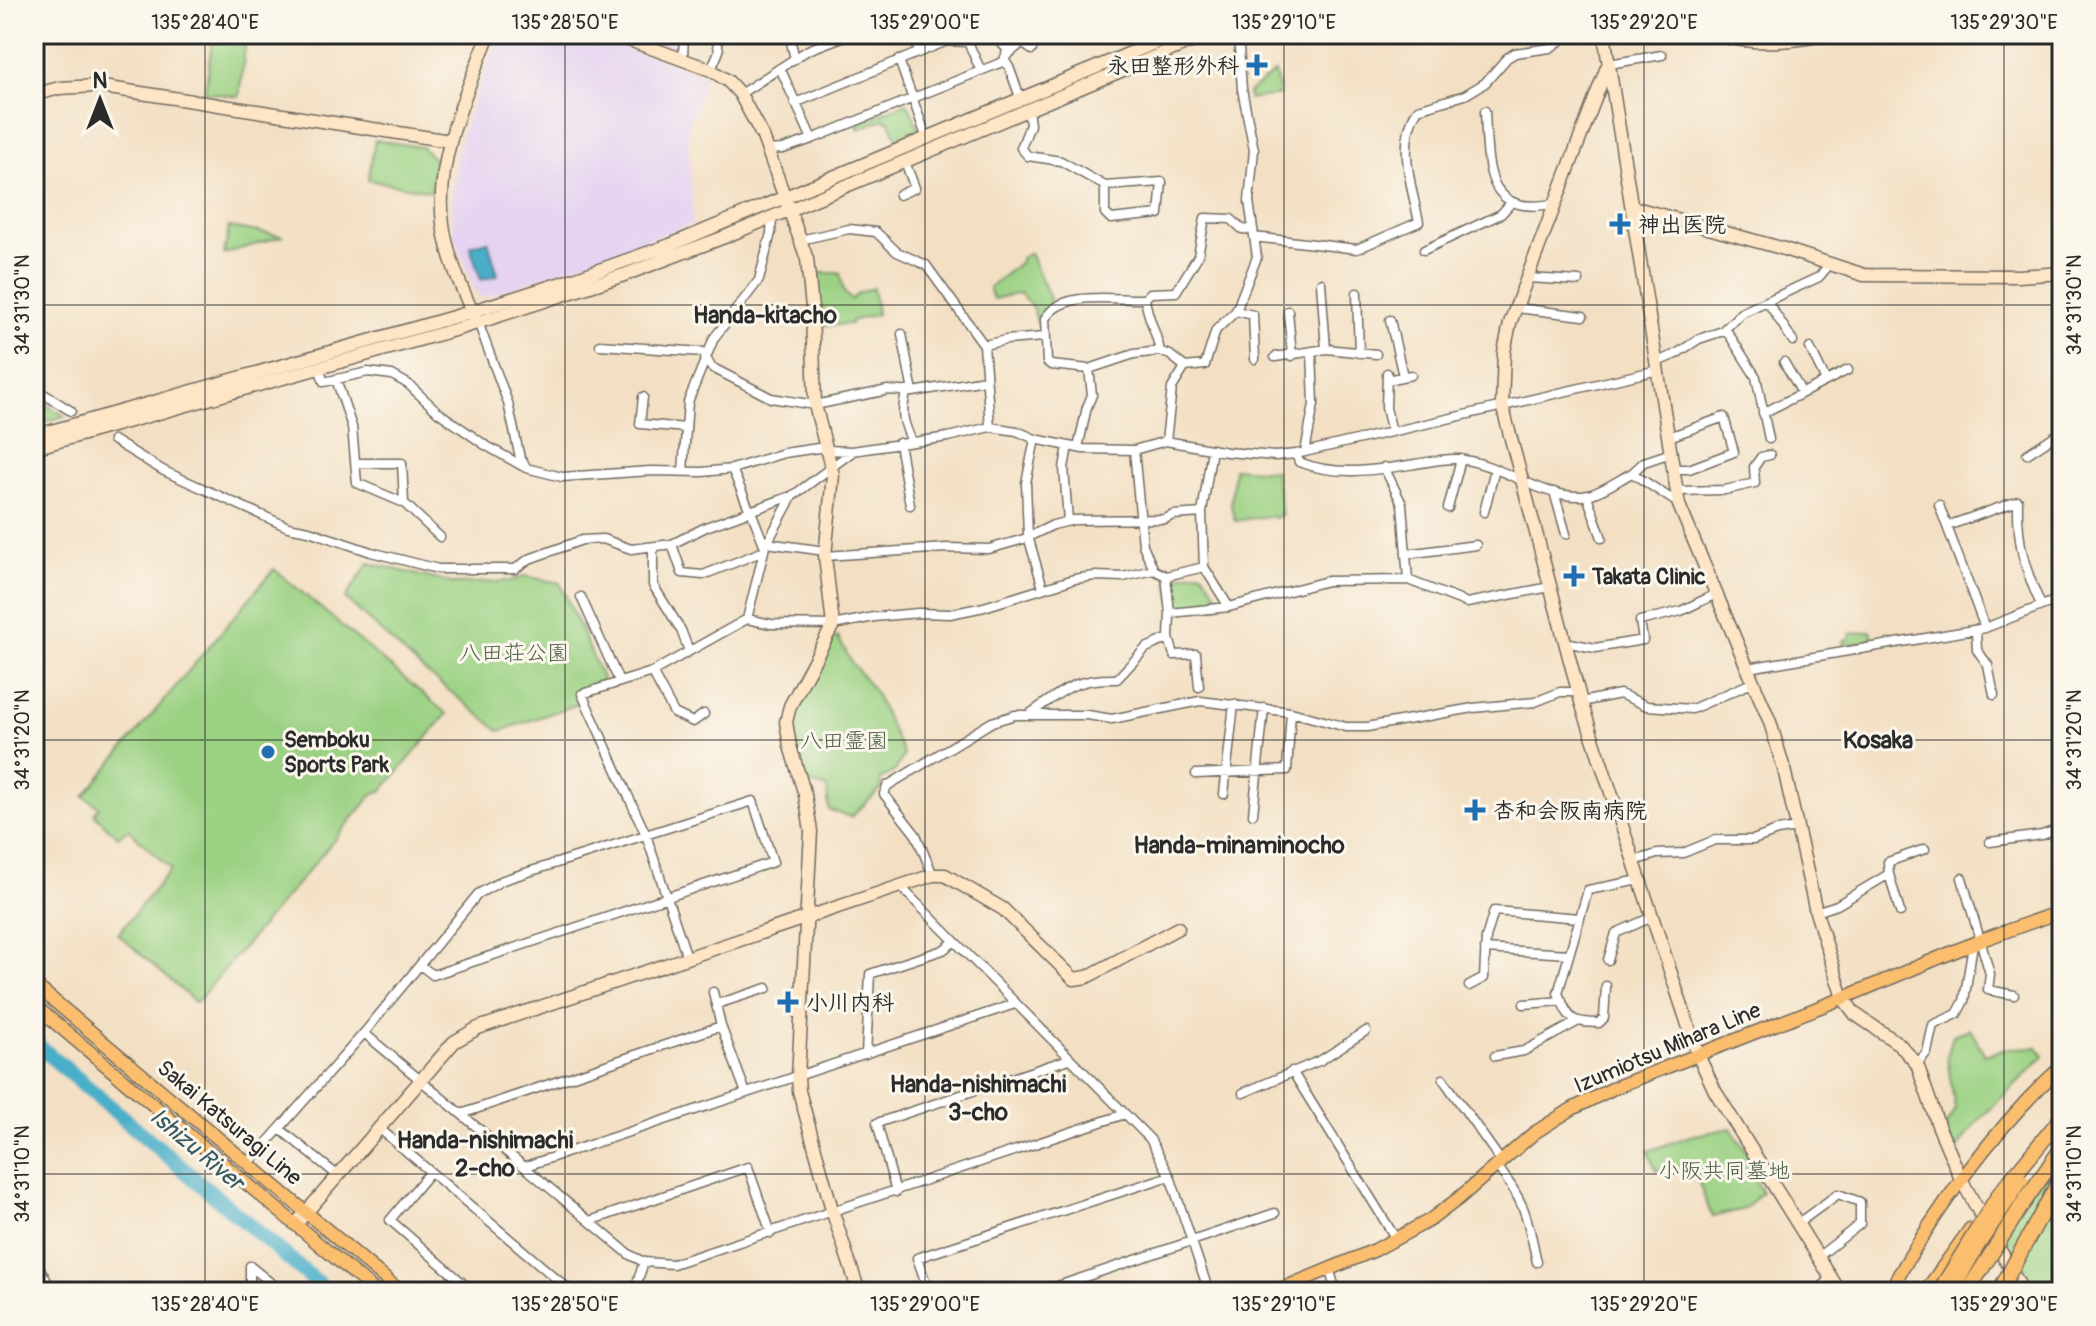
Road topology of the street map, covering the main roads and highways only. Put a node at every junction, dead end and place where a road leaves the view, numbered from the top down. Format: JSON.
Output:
{"nodes":[{"id":1,"x":2062,"y":911,"type":"edge"},
{"id":2,"x":34,"y":984,"type":"edge"},
{"id":3,"x":34,"y":1005,"type":"edge"},
{"id":4,"x":2062,"y":1066,"type":"edge"},
{"id":5,"x":2062,"y":1121,"type":"edge"},
{"id":6,"x":2062,"y":1148,"type":"edge"},
{"id":7,"x":2062,"y":1176,"type":"edge"},
{"id":8,"x":376,"y":1292,"type":"edge"},
{"id":9,"x":401,"y":1292,"type":"edge"},
{"id":10,"x":1274,"y":1292,"type":"edge"},
{"id":11,"x":1889,"y":1292,"type":"edge"},
{"id":12,"x":1925,"y":1292,"type":"edge"},
{"id":13,"x":1939,"y":1292,"type":"edge"},
{"id":14,"x":1951,"y":1292,"type":"edge"},
{"id":15,"x":1967,"y":1292,"type":"edge"},
{"id":16,"x":1999,"y":1292,"type":"edge"}],
"edges":[{"from":1,"to":10,"type":"main road","name":"Izumiotsu Mihara Line"},
{"from":2,"to":9,"type":"main road","name":"Sakai Katsuragi Line"},
{"from":3,"to":8,"type":"main road","name":"Sakai Katsuragi Line"},
{"from":4,"to":11,"type":"main road"},
{"from":5,"to":12,"type":"main road"},
{"from":5,"to":13,"type":"highway","bridge":true},
{"from":5,"to":14,"type":"highway","bridge":true},
{"from":6,"to":15,"type":"highway","bridge":true},
{"from":7,"to":16,"type":"highway","bridge":true}]}
